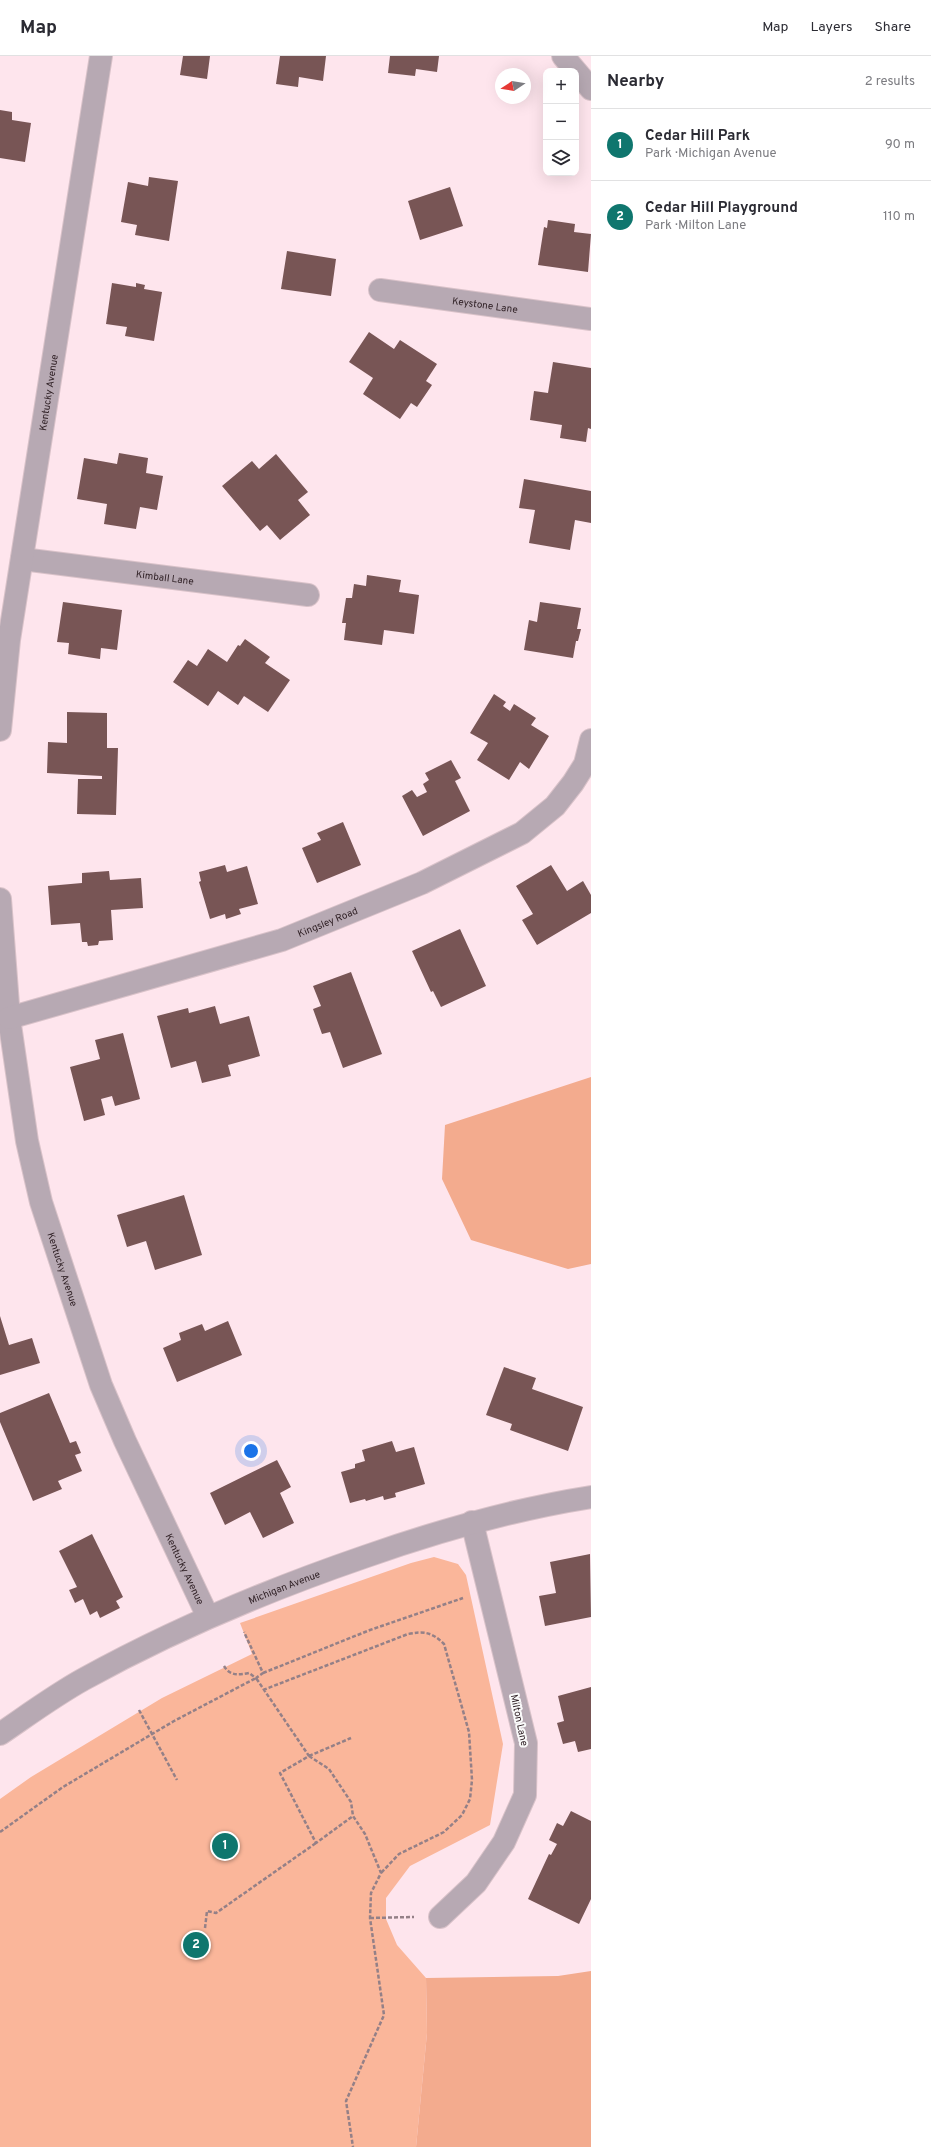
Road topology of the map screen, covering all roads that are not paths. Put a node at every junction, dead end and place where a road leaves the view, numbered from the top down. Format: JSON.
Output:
{"nodes":[{"id":1,"x":101,"y":56,"type":"edge"},
{"id":2,"x":563,"y":56,"type":"edge"},
{"id":3,"x":591,"y":89,"type":"edge"},
{"id":4,"x":380,"y":290,"type":"dead end"},
{"id":5,"x":591,"y":319,"type":"edge"},
{"id":6,"x":22,"y":559,"type":"junction"},
{"id":7,"x":308,"y":595,"type":"dead end"},
{"id":8,"x":0,"y":730,"type":"edge"},
{"id":9,"x":591,"y":740,"type":"edge"},
{"id":10,"x":0,"y":899,"type":"edge"},
{"id":11,"x":9,"y":1018,"type":"junction"},
{"id":12,"x":591,"y":1497,"type":"edge"},
{"id":13,"x":472,"y":1522,"type":"junction"},
{"id":14,"x":208,"y":1617,"type":"junction"},
{"id":15,"x":0,"y":1734,"type":"edge"},
{"id":16,"x":440,"y":1917,"type":"road end"}],
"edges":[{"from":1,"to":6,"type":"street","name":"Kentucky Avenue"},
{"from":2,"to":3,"type":"street"},
{"from":4,"to":5,"type":"street","name":"Keystone Lane"},
{"from":6,"to":7,"type":"street","name":"Kimball Lane"},
{"from":6,"to":8,"type":"street","name":"Kentucky Avenue"},
{"from":9,"to":11,"type":"street","name":"Kingsley Road"},
{"from":10,"to":11,"type":"street","name":"Kentucky Avenue"},
{"from":11,"to":14,"type":"street","name":"Kentucky Avenue"},
{"from":12,"to":13,"type":"street","name":"Michigan Avenue"},
{"from":13,"to":14,"type":"street","name":"Michigan Avenue"},
{"from":13,"to":16,"type":"street","name":"Milton Lane"},
{"from":14,"to":15,"type":"street","name":"Michigan Avenue"}]}
